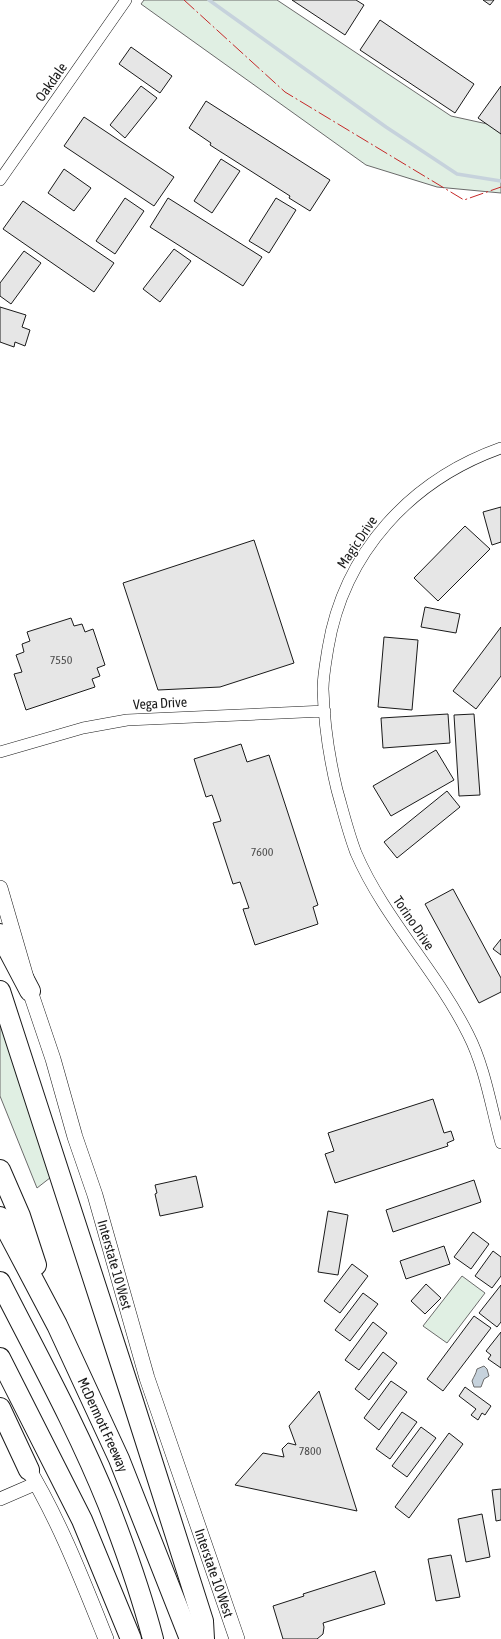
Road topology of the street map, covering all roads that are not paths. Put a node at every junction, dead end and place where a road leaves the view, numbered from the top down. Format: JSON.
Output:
{"nodes":[{"id":1,"x":126,"y":0,"type":"edge"},
{"id":2,"x":0,"y":180,"type":"edge"},
{"id":3,"x":501,"y":448,"type":"edge"},
{"id":4,"x":325,"y":710,"type":"junction"},
{"id":5,"x":0,"y":752,"type":"edge"},
{"id":6,"x":0,"y":888,"type":"edge"},
{"id":7,"x":0,"y":934,"type":"edge"},
{"id":8,"x":0,"y":991,"type":"edge"},
{"id":9,"x":30,"y":991,"type":"junction"},
{"id":10,"x":501,"y":1143,"type":"edge"},
{"id":11,"x":0,"y":1170,"type":"edge"},
{"id":12,"x":0,"y":1217,"type":"edge"},
{"id":13,"x":0,"y":1282,"type":"edge"},
{"id":14,"x":57,"y":1325,"type":"junction"},
{"id":15,"x":0,"y":1358,"type":"edge"},
{"id":16,"x":0,"y":1408,"type":"edge"},
{"id":17,"x":0,"y":1422,"type":"edge"},
{"id":18,"x":33,"y":1477,"type":"junction"},
{"id":19,"x":0,"y":1499,"type":"edge"},
{"id":20,"x":106,"y":1639,"type":"edge"},
{"id":21,"x":131,"y":1639,"type":"edge"},
{"id":22,"x":154,"y":1639,"type":"edge"},
{"id":23,"x":190,"y":1639,"type":"edge"},
{"id":24,"x":204,"y":1639,"type":"edge"},
{"id":25,"x":237,"y":1639,"type":"edge"}],
"edges":[{"from":1,"to":2,"type":"street","name":"Oakdale"},
{"from":3,"to":4,"type":"street","name":"Magic Drive"},
{"from":4,"to":5,"type":"street","name":"Vega Drive"},
{"from":4,"to":10,"type":"street","name":"Torino Drive"},
{"from":6,"to":9,"type":"main road","name":"Interstate 10 West"},
{"from":7,"to":9,"type":"highway"},
{"from":8,"to":24,"type":"highway"},
{"from":9,"to":25,"type":"main road","name":"Interstate 10 West"},
{"from":11,"to":14,"type":"highway"},
{"from":12,"to":14,"type":"highway","name":"McDermott Freeway"},
{"from":13,"to":22,"type":"highway","name":"McDermott Freeway"},
{"from":14,"to":23,"type":"highway","name":"McDermott Freeway"},
{"from":15,"to":21,"type":"highway"},
{"from":16,"to":18,"type":"highway"},
{"from":17,"to":18,"type":"main road"},
{"from":18,"to":19,"type":"street"},
{"from":18,"to":20,"type":"main road"}]}
